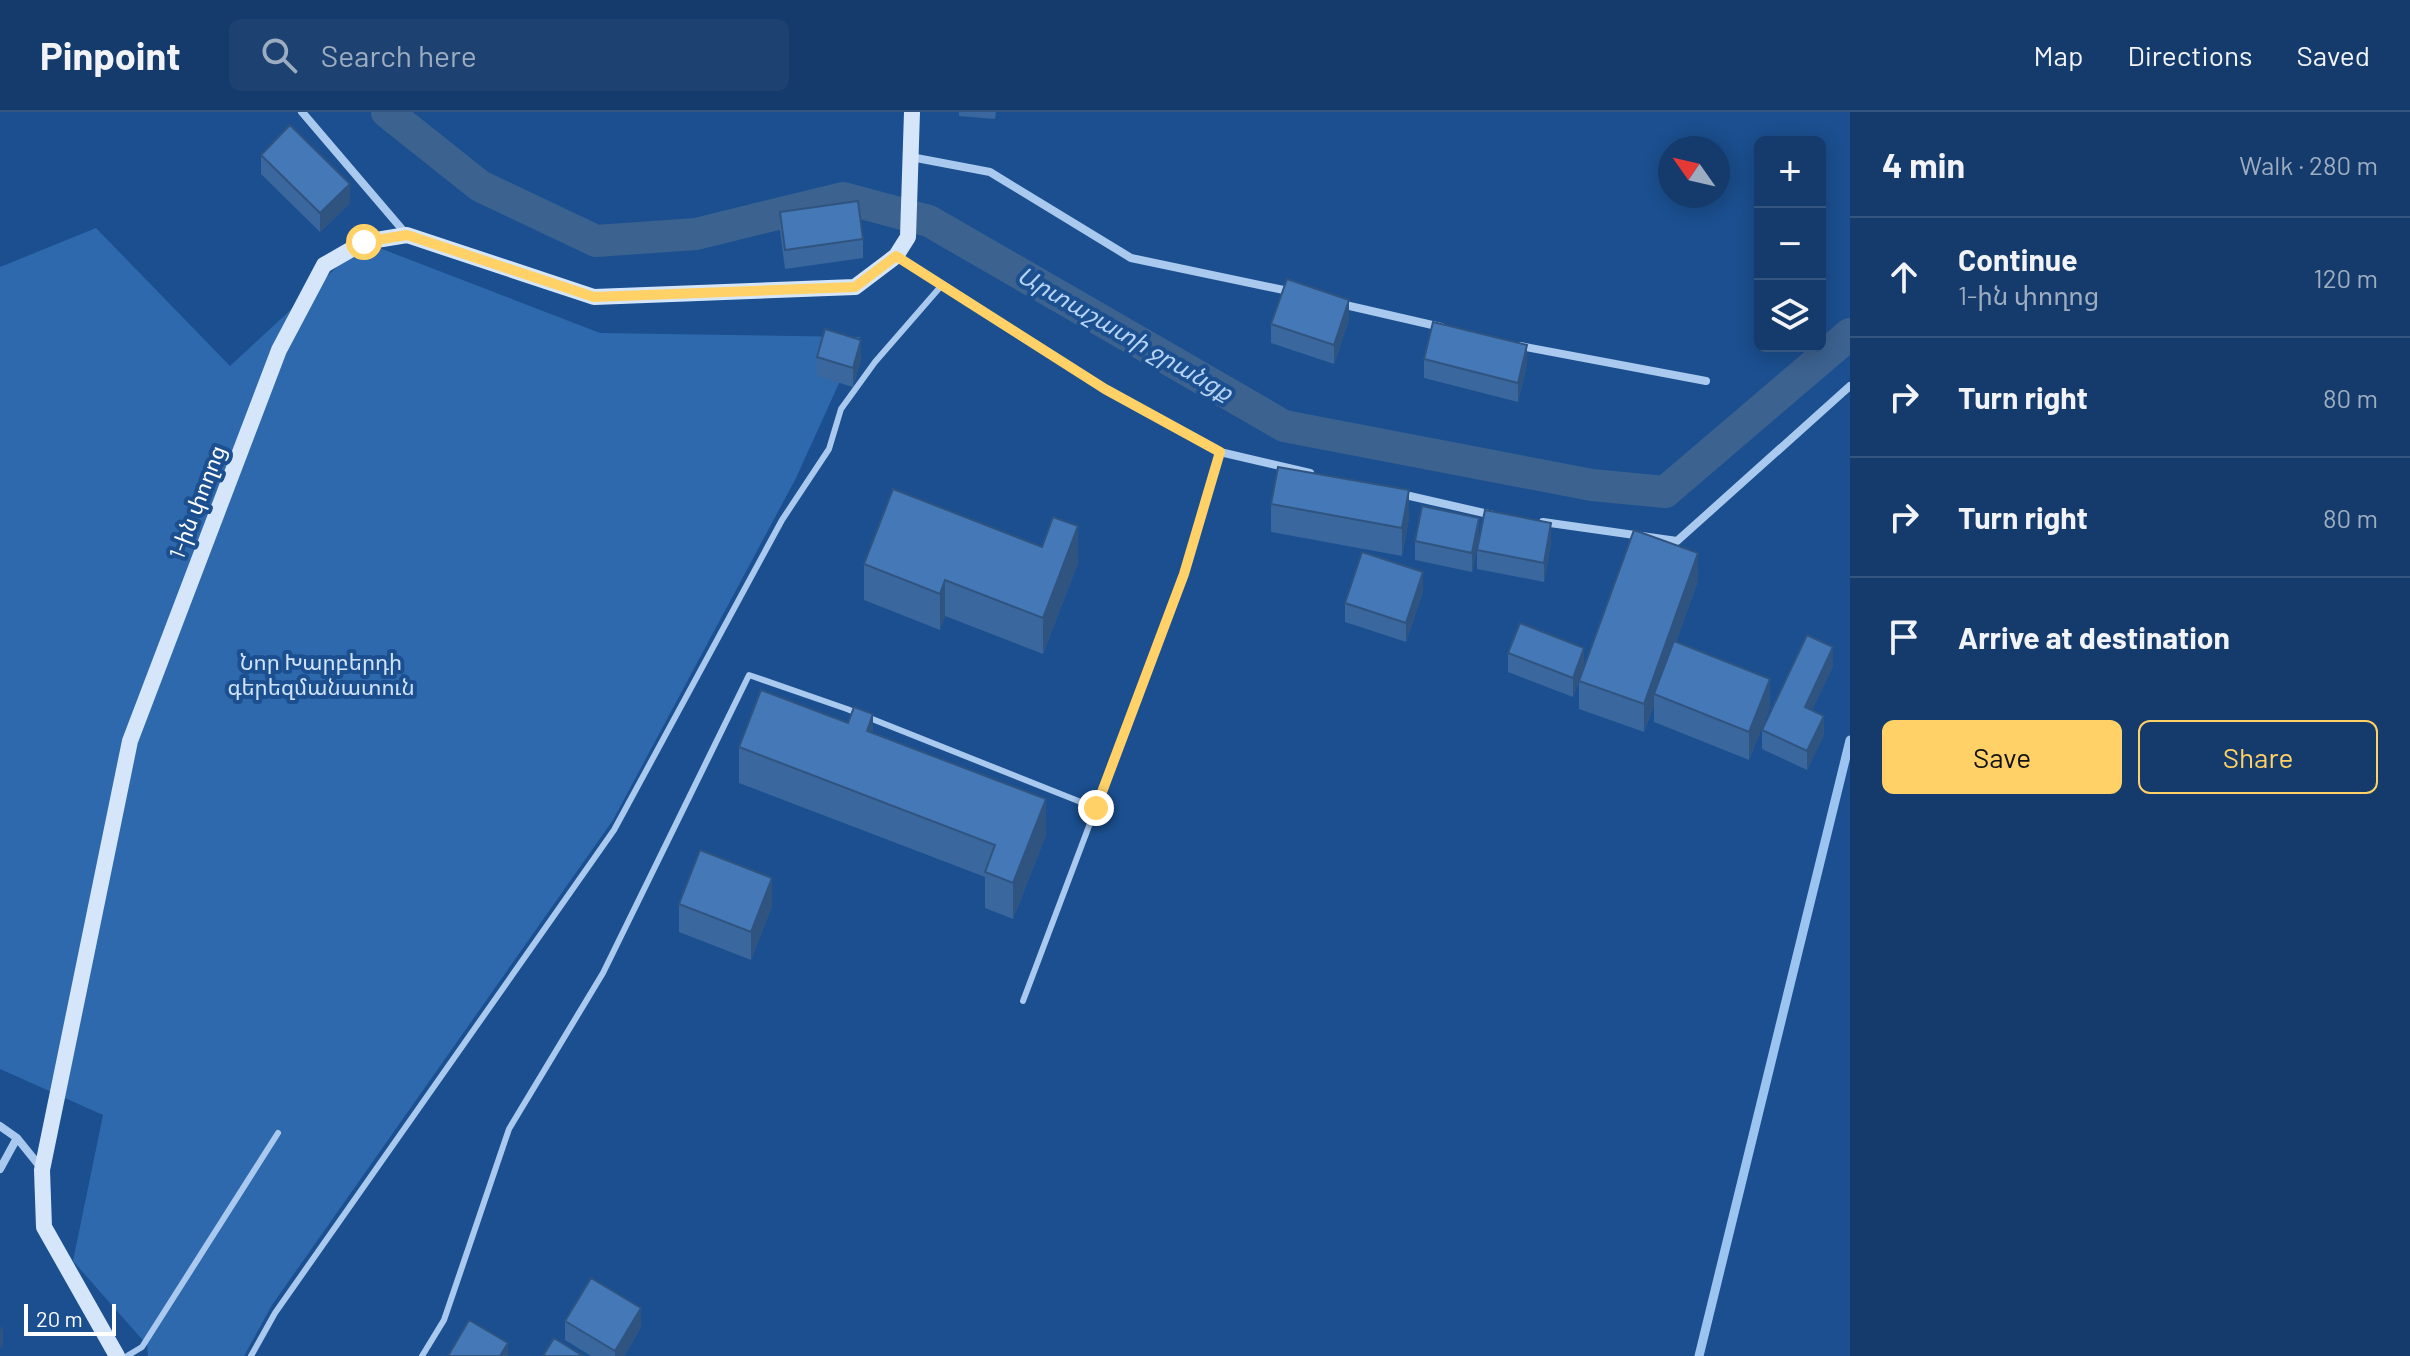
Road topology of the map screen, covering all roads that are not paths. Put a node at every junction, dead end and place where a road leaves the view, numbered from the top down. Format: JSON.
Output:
{"nodes":[{"id":1,"x":302,"y":112,"type":"edge"},
{"id":2,"x":912,"y":112,"type":"edge"},
{"id":3,"x":911,"y":157,"type":"junction"},
{"id":4,"x":407,"y":235,"type":"junction"},
{"id":5,"x":896,"y":256,"type":"junction"},
{"id":6,"x":942,"y":285,"type":"junction"},
{"id":7,"x":1298,"y":293,"type":"edge"},
{"id":8,"x":1328,"y":300,"type":"edge"},
{"id":9,"x":1447,"y":329,"type":"edge"},
{"id":10,"x":1506,"y":343,"type":"edge"},
{"id":11,"x":1706,"y":381,"type":"dead end"},
{"id":12,"x":1850,"y":386,"type":"edge"},
{"id":13,"x":1220,"y":452,"type":"junction"},
{"id":14,"x":1325,"y":476,"type":"edge"},
{"id":15,"x":1385,"y":490,"type":"edge"},
{"id":16,"x":1506,"y":517,"type":"edge"},
{"id":17,"x":1537,"y":521,"type":"edge"},
{"id":18,"x":1096,"y":808,"type":"junction"},
{"id":19,"x":1023,"y":1001,"type":"dead end"},
{"id":20,"x":0,"y":1126,"type":"edge"},
{"id":21,"x":278,"y":1133,"type":"dead end"},
{"id":22,"x":17,"y":1138,"type":"junction"},
{"id":23,"x":0,"y":1169,"type":"edge"},
{"id":24,"x":42,"y":1170,"type":"junction"},
{"id":25,"x":117,"y":1356,"type":"edge"},
{"id":26,"x":127,"y":1356,"type":"edge"},
{"id":27,"x":251,"y":1356,"type":"edge"},
{"id":28,"x":422,"y":1356,"type":"edge"}],
"edges":[{"from":1,"to":4,"type":"street"},
{"from":2,"to":3,"type":"main road"},
{"from":3,"to":5,"type":"main road","name":"1-ին փողոց"},
{"from":3,"to":7,"type":"street"},
{"from":4,"to":5,"type":"main road","name":"1-ին փողոց"},
{"from":4,"to":24,"type":"main road","name":"1-ին փողոց"},
{"from":5,"to":6,"type":"street"},
{"from":6,"to":13,"type":"street"},
{"from":6,"to":27,"type":"lane"},
{"from":8,"to":9,"type":"street"},
{"from":10,"to":11,"type":"street"},
{"from":12,"to":17,"type":"street"},
{"from":13,"to":14,"type":"street"},
{"from":13,"to":18,"type":"lane"},
{"from":15,"to":16,"type":"street"},
{"from":18,"to":19,"type":"lane"},
{"from":18,"to":28,"type":"lane"},
{"from":20,"to":22,"type":"street"},
{"from":21,"to":26,"type":"lane"},
{"from":22,"to":23,"type":"street"},
{"from":22,"to":24,"type":"street"},
{"from":24,"to":25,"type":"main road","name":"1-ին փողոց"}]}
